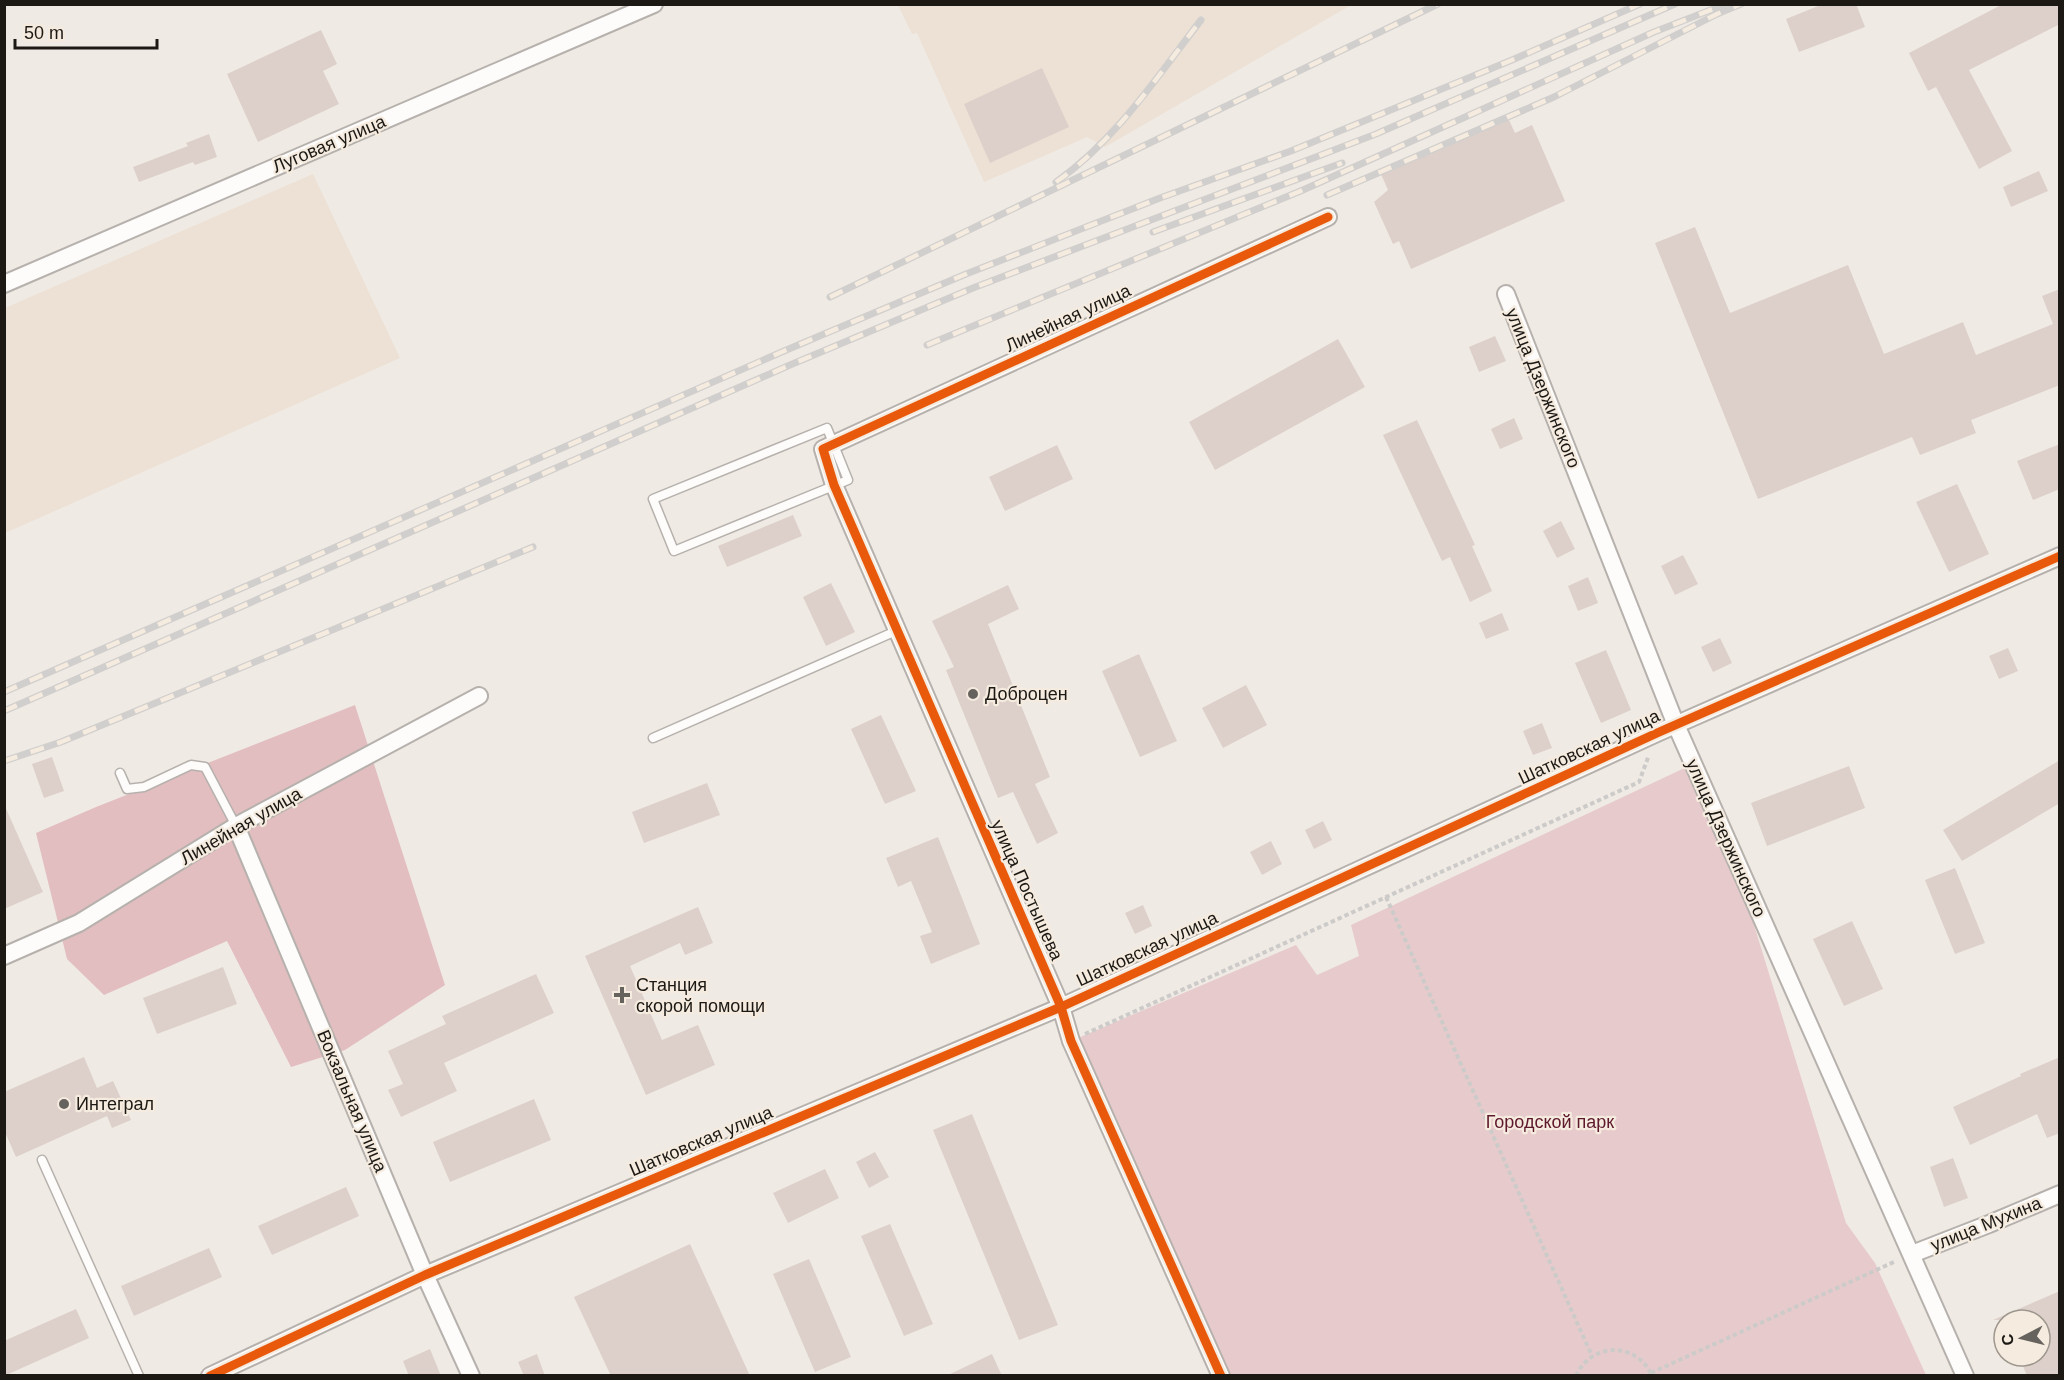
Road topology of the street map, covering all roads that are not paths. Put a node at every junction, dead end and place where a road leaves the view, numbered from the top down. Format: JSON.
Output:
{"nodes":[{"id":1,"x":654,"y":4,"type":"edge"},
{"id":2,"x":1328,"y":216,"type":"dead end"},
{"id":3,"x":4,"y":284,"type":"edge"},
{"id":4,"x":1506,"y":294,"type":"dead end"},
{"id":5,"x":828,"y":446,"type":"junction"},
{"id":6,"x":834,"y":485,"type":"junction"},
{"id":7,"x":2060,"y":556,"type":"edge"},
{"id":8,"x":896,"y":631,"type":"junction"},
{"id":9,"x":479,"y":696,"type":"dead end"},
{"id":10,"x":1676,"y":725,"type":"junction"},
{"id":11,"x":653,"y":738,"type":"dead end"},
{"id":12,"x":120,"y":773,"type":"dead end"},
{"id":13,"x":236,"y":826,"type":"junction"},
{"id":14,"x":4,"y":957,"type":"edge"},
{"id":15,"x":1060,"y":1006,"type":"junction"},
{"id":16,"x":42,"y":1160,"type":"dead end"},
{"id":17,"x":2060,"y":1194,"type":"edge"},
{"id":18,"x":1912,"y":1254,"type":"junction"},
{"id":19,"x":425,"y":1275,"type":"junction"},
{"id":20,"x":139,"y":1376,"type":"edge"},
{"id":21,"x":210,"y":1376,"type":"edge"},
{"id":22,"x":471,"y":1376,"type":"edge"},
{"id":23,"x":1221,"y":1376,"type":"edge"},
{"id":24,"x":1965,"y":1376,"type":"edge"}],
"edges":[{"from":1,"to":3,"type":"street","name":"Луговая улица"},
{"from":2,"to":5,"type":"street","name":"Линейная улица"},
{"from":4,"to":10,"type":"street","name":"улица Дзержинского"},
{"from":5,"to":6,"type":"street","name":"улица Постышева"},
{"from":5,"to":6,"type":"lane"},
{"from":6,"to":8,"type":"street","name":"улица Постышева"},
{"from":7,"to":10,"type":"street","name":"Шатковская улица"},
{"from":8,"to":11,"type":"lane"},
{"from":8,"to":15,"type":"street","name":"улица Постышева"},
{"from":9,"to":13,"type":"street","name":"Линейная улица"},
{"from":10,"to":15,"type":"street","name":"Шатковская улица"},
{"from":10,"to":18,"type":"street","name":"улица Дзержинского"},
{"from":12,"to":13,"type":"lane"},
{"from":13,"to":14,"type":"street","name":"Линейная улица"},
{"from":13,"to":19,"type":"street","name":"Вокзальная улица"},
{"from":15,"to":19,"type":"street","name":"Шатковская улица"},
{"from":15,"to":23,"type":"street","name":"улица Постышева"},
{"from":16,"to":20,"type":"lane"},
{"from":17,"to":18,"type":"street","name":"улица Мухина"},
{"from":18,"to":24,"type":"street","name":"улица Дзержинского"},
{"from":19,"to":21,"type":"street","name":"Шатковская улица"},
{"from":19,"to":22,"type":"street","name":"Вокзальная улица"}]}
